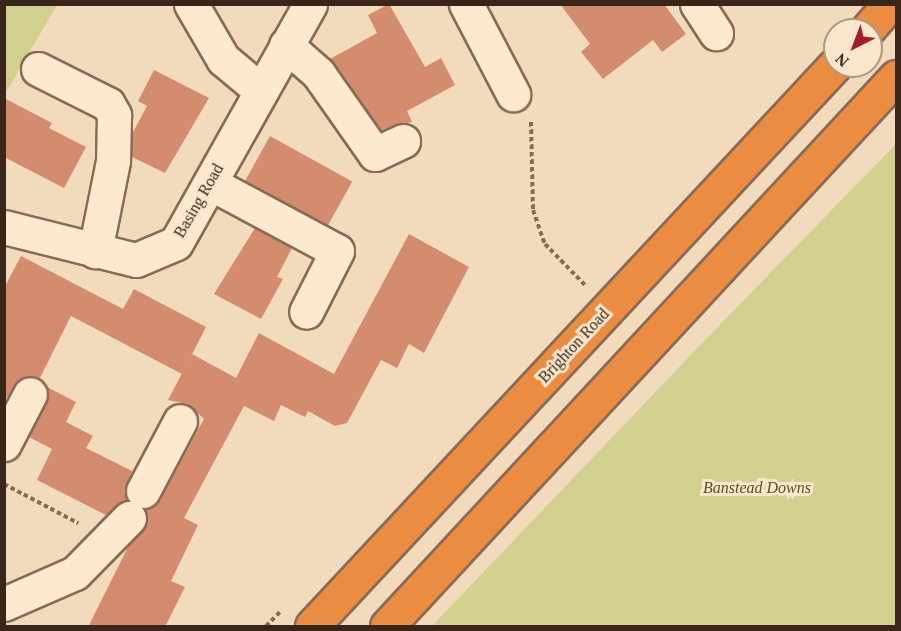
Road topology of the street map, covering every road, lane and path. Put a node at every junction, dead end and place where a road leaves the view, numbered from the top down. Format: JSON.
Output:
{"nodes":[{"id":1,"x":191,"y":4,"type":"edge"},
{"id":2,"x":310,"y":4,"type":"edge"},
{"id":3,"x":466,"y":4,"type":"edge"},
{"id":4,"x":697,"y":4,"type":"edge"},
{"id":5,"x":890,"y":4,"type":"edge"},
{"id":6,"x":878,"y":18,"type":"edge"},
{"id":7,"x":716,"y":33,"type":"dead end"},
{"id":8,"x":286,"y":45,"type":"junction"},
{"id":9,"x":38,"y":69,"type":"dead end"},
{"id":10,"x":897,"y":77,"type":"edge"},
{"id":11,"x":823,"y":78,"type":"edge"},
{"id":12,"x":260,"y":90,"type":"junction"},
{"id":13,"x":513,"y":94,"type":"joint"},
{"id":14,"x":404,"y":141,"type":"dead end"},
{"id":15,"x":210,"y":183,"type":"junction"},
{"id":16,"x":4,"y":227,"type":"edge"},
{"id":17,"x":95,"y":251,"type":"junction"},
{"id":18,"x":590,"y":290,"type":"dead end"},
{"id":19,"x":306,"y":312,"type":"dead end"},
{"id":20,"x":30,"y":394,"type":"dead end"},
{"id":21,"x":180,"y":421,"type":"dead end"},
{"id":22,"x":4,"y":444,"type":"edge"},
{"id":23,"x":4,"y":484,"type":"edge"},
{"id":24,"x":127,"y":516,"type":"junction"},
{"id":25,"x":4,"y":604,"type":"edge"},
{"id":26,"x":312,"y":627,"type":"edge"},
{"id":27,"x":387,"y":627,"type":"edge"}],
"edges":[{"from":1,"to":12,"type":"street"},
{"from":2,"to":8,"type":"street","name":"Basing Road"},
{"from":3,"to":13,"type":"street"},
{"from":4,"to":7,"type":"street"},
{"from":5,"to":6,"type":"highway"},
{"from":8,"to":12,"type":"street","name":"Basing Road"},
{"from":8,"to":14,"type":"street"},
{"from":9,"to":17,"type":"street"},
{"from":10,"to":27,"type":"highway"},
{"from":11,"to":26,"type":"highway","name":"Brighton Road"},
{"from":12,"to":15,"type":"street","name":"Basing Road"},
{"from":13,"to":18,"type":"path"},
{"from":15,"to":17,"type":"street","name":"Basing Road"},
{"from":15,"to":19,"type":"street"},
{"from":16,"to":17,"type":"street","name":"Basing Road"},
{"from":20,"to":22,"type":"street"},
{"from":21,"to":24,"type":"street"},
{"from":23,"to":24,"type":"path"},
{"from":24,"to":25,"type":"street"}]}
